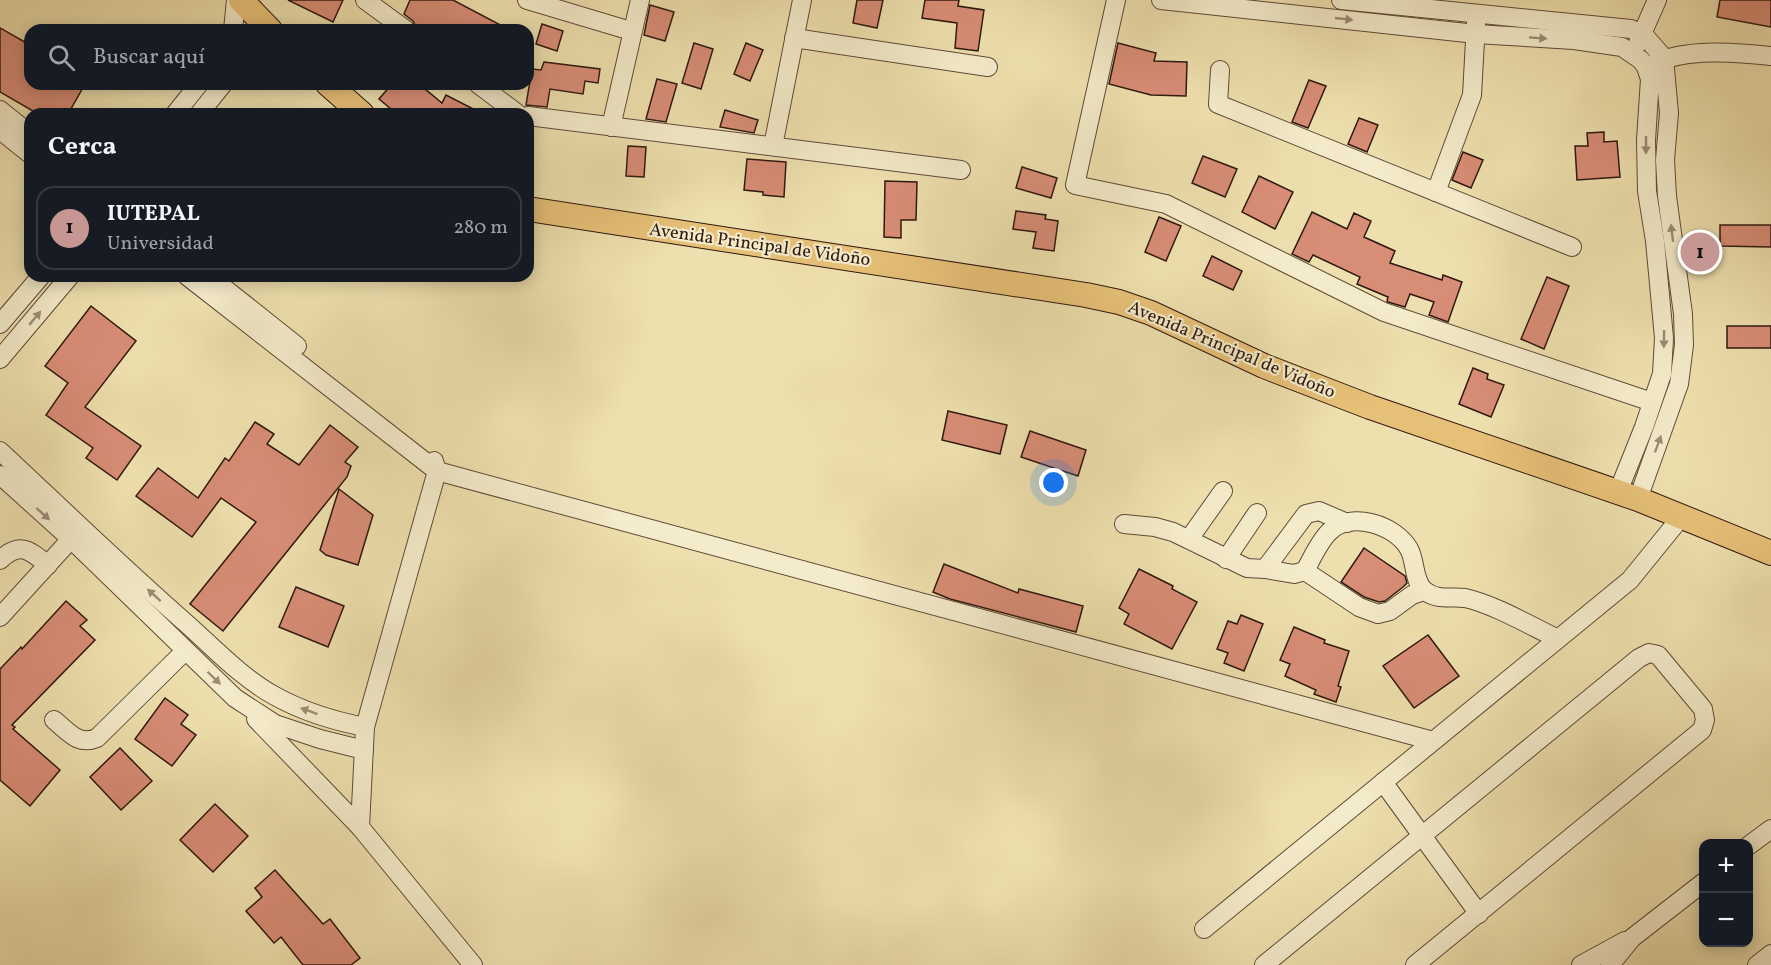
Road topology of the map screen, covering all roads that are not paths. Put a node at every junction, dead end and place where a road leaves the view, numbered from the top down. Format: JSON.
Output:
{"nodes":[{"id":1,"x":236,"y":0,"type":"edge"},
{"id":2,"x":365,"y":0,"type":"edge"},
{"id":3,"x":527,"y":0,"type":"edge"},
{"id":4,"x":640,"y":0,"type":"edge"},
{"id":5,"x":802,"y":0,"type":"edge"},
{"id":6,"x":1116,"y":0,"type":"edge"},
{"id":7,"x":1161,"y":0,"type":"edge"},
{"id":8,"x":1341,"y":0,"type":"edge"},
{"id":9,"x":1661,"y":2,"type":"edge"},
{"id":10,"x":1475,"y":13,"type":"junction"},
{"id":11,"x":234,"y":24,"type":"edge"},
{"id":12,"x":398,"y":24,"type":"edge"},
{"id":13,"x":632,"y":31,"type":"junction"},
{"id":14,"x":1476,"y":33,"type":"junction"},
{"id":15,"x":1643,"y":34,"type":"junction"},
{"id":16,"x":794,"y":38,"type":"junction"},
{"id":17,"x":1632,"y":52,"type":"junction"},
{"id":18,"x":1771,"y":56,"type":"edge"},
{"id":19,"x":1664,"y":58,"type":"junction"},
{"id":20,"x":988,"y":67,"type":"dead end"},
{"id":21,"x":1646,"y":67,"type":"junction"},
{"id":22,"x":1220,"y":70,"type":"dead end"},
{"id":23,"x":194,"y":90,"type":"edge"},
{"id":24,"x":217,"y":90,"type":"edge"},
{"id":25,"x":335,"y":90,"type":"edge"},
{"id":26,"x":486,"y":90,"type":"edge"},
{"id":27,"x":180,"y":108,"type":"edge"},
{"id":28,"x":204,"y":108,"type":"edge"},
{"id":29,"x":355,"y":108,"type":"edge"},
{"id":30,"x":510,"y":108,"type":"edge"},
{"id":31,"x":0,"y":110,"type":"edge"},
{"id":32,"x":534,"y":117,"type":"edge"},
{"id":33,"x":611,"y":127,"type":"junction"},
{"id":34,"x":24,"y":129,"type":"edge"},
{"id":35,"x":0,"y":130,"type":"edge"},
{"id":36,"x":773,"y":146,"type":"junction"},
{"id":37,"x":24,"y":149,"type":"edge"},
{"id":38,"x":961,"y":170,"type":"dead end"},
{"id":39,"x":1436,"y":192,"type":"junction"},
{"id":40,"x":534,"y":210,"type":"edge"},
{"id":41,"x":1572,"y":246,"type":"dead end"},
{"id":42,"x":36,"y":282,"type":"edge"},
{"id":43,"x":65,"y":282,"type":"edge"},
{"id":44,"x":195,"y":282,"type":"edge"},
{"id":45,"x":217,"y":282,"type":"edge"},
{"id":46,"x":0,"y":324,"type":"edge"},
{"id":47,"x":0,"y":359,"type":"edge"},
{"id":48,"x":1652,"y":402,"type":"junction"},
{"id":49,"x":0,"y":451,"type":"edge"},
{"id":50,"x":437,"y":471,"type":"junction"},
{"id":51,"x":0,"y":476,"type":"edge"},
{"id":52,"x":1222,"y":491,"type":"dead end"},
{"id":53,"x":1628,"y":496,"type":"junction"},
{"id":54,"x":1257,"y":513,"type":"dead end"},
{"id":55,"x":1682,"y":516,"type":"junction"},
{"id":56,"x":1347,"y":523,"type":"junction"},
{"id":57,"x":1124,"y":524,"type":"dead end"},
{"id":58,"x":70,"y":539,"type":"junction"},
{"id":59,"x":1189,"y":539,"type":"junction"},
{"id":60,"x":1771,"y":553,"type":"edge"},
{"id":61,"x":1226,"y":559,"type":"junction"},
{"id":62,"x":0,"y":560,"type":"edge"},
{"id":63,"x":48,"y":565,"type":"junction"},
{"id":64,"x":1265,"y":569,"type":"junction"},
{"id":65,"x":1305,"y":571,"type":"junction"},
{"id":66,"x":1424,"y":591,"type":"junction"},
{"id":67,"x":0,"y":617,"type":"edge"},
{"id":68,"x":1558,"y":639,"type":"junction"},
{"id":69,"x":185,"y":651,"type":"junction"},
{"id":70,"x":235,"y":698,"type":"junction"},
{"id":71,"x":54,"y":720,"type":"dead end"},
{"id":72,"x":365,"y":727,"type":"junction"},
{"id":73,"x":1434,"y":741,"type":"junction"},
{"id":74,"x":364,"y":750,"type":"junction"},
{"id":75,"x":1383,"y":782,"type":"junction"},
{"id":76,"x":360,"y":827,"type":"junction"},
{"id":77,"x":1771,"y":829,"type":"edge"},
{"id":78,"x":1422,"y":835,"type":"junction"},
{"id":79,"x":1753,"y":843,"type":"edge"},
{"id":80,"x":1699,"y":886,"type":"edge"},
{"id":81,"x":1479,"y":914,"type":"junction"},
{"id":82,"x":1204,"y":929,"type":"dead end"},
{"id":83,"x":1632,"y":938,"type":"junction"},
{"id":84,"x":1771,"y":954,"type":"edge"},
{"id":85,"x":473,"y":965,"type":"edge"},
{"id":86,"x":1264,"y":965,"type":"edge"},
{"id":87,"x":1415,"y":965,"type":"edge"},
{"id":88,"x":1581,"y":965,"type":"edge"},
{"id":89,"x":1610,"y":965,"type":"edge"},
{"id":90,"x":1757,"y":965,"type":"edge"}],
"edges":[{"from":1,"to":11,"type":"street"},
{"from":2,"to":12,"type":"street"},
{"from":3,"to":13,"type":"street"},
{"from":4,"to":13,"type":"street"},
{"from":5,"to":16,"type":"street"},
{"from":6,"to":48,"type":"street"},
{"from":7,"to":14,"type":"street","one_way":true},
{"from":8,"to":10,"type":"street"},
{"from":9,"to":15,"type":"street"},
{"from":10,"to":14,"type":"street"},
{"from":10,"to":15,"type":"street"},
{"from":13,"to":33,"type":"street"},
{"from":14,"to":17,"type":"street","one_way":true},
{"from":14,"to":39,"type":"street"},
{"from":15,"to":17,"type":"street"},
{"from":15,"to":19,"type":"street"},
{"from":16,"to":20,"type":"street"},
{"from":16,"to":36,"type":"street"},
{"from":17,"to":21,"type":"street"},
{"from":18,"to":19,"type":"street"},
{"from":19,"to":21,"type":"street"},
{"from":53,"to":19,"type":"street","one_way":true},
{"from":21,"to":48,"type":"street","one_way":true},
{"from":22,"to":39,"type":"street"},
{"from":23,"to":27,"type":"street"},
{"from":24,"to":28,"type":"street"},
{"from":25,"to":29,"type":"main road"},
{"from":26,"to":30,"type":"street"},
{"from":31,"to":34,"type":"street"},
{"from":32,"to":33,"type":"street"},
{"from":33,"to":36,"type":"street"},
{"from":35,"to":37,"type":"street"},
{"from":36,"to":38,"type":"street"},
{"from":39,"to":41,"type":"street"},
{"from":40,"to":53,"type":"main road","name":"Avenida Principal de Vidoño"},
{"from":42,"to":46,"type":"street"},
{"from":47,"to":43,"type":"street","one_way":true},
{"from":44,"to":50,"type":"street"},
{"from":45,"to":50,"type":"street"},
{"from":48,"to":53,"type":"street"},
{"from":72,"to":49,"type":"street","one_way":true},
{"from":50,"to":72,"type":"street"},
{"from":50,"to":73,"type":"street"},
{"from":51,"to":58,"type":"street","one_way":true},
{"from":52,"to":59,"type":"street"},
{"from":53,"to":55,"type":"main road","name":"Avenida Principal de Vidoño"},
{"from":54,"to":61,"type":"street"},
{"from":55,"to":60,"type":"main road","name":"Avenida Principal de Vidoño"},
{"from":55,"to":68,"type":"street"},
{"from":56,"to":64,"type":"street"},
{"from":56,"to":65,"type":"street"},
{"from":56,"to":66,"type":"street"},
{"from":57,"to":59,"type":"street"},
{"from":58,"to":63,"type":"street"},
{"from":58,"to":69,"type":"street"},
{"from":59,"to":61,"type":"street"},
{"from":61,"to":64,"type":"street"},
{"from":62,"to":63,"type":"street"},
{"from":63,"to":67,"type":"street"},
{"from":64,"to":65,"type":"street"},
{"from":65,"to":66,"type":"street"},
{"from":66,"to":68,"type":"street"},
{"from":68,"to":73,"type":"street"},
{"from":69,"to":70,"type":"street","one_way":true},
{"from":69,"to":71,"type":"street"},
{"from":70,"to":74,"type":"street"},
{"from":70,"to":76,"type":"street"},
{"from":72,"to":74,"type":"street"},
{"from":73,"to":75,"type":"street"},
{"from":74,"to":76,"type":"street"},
{"from":75,"to":78,"type":"street"},
{"from":75,"to":82,"type":"street"},
{"from":76,"to":85,"type":"street"},
{"from":77,"to":79,"type":"street"},
{"from":78,"to":81,"type":"street"},
{"from":78,"to":81,"type":"street"},
{"from":78,"to":86,"type":"street"},
{"from":80,"to":83,"type":"street"},
{"from":81,"to":87,"type":"street"},
{"from":83,"to":88,"type":"street"},
{"from":83,"to":89,"type":"street"},
{"from":84,"to":90,"type":"street"}]}
